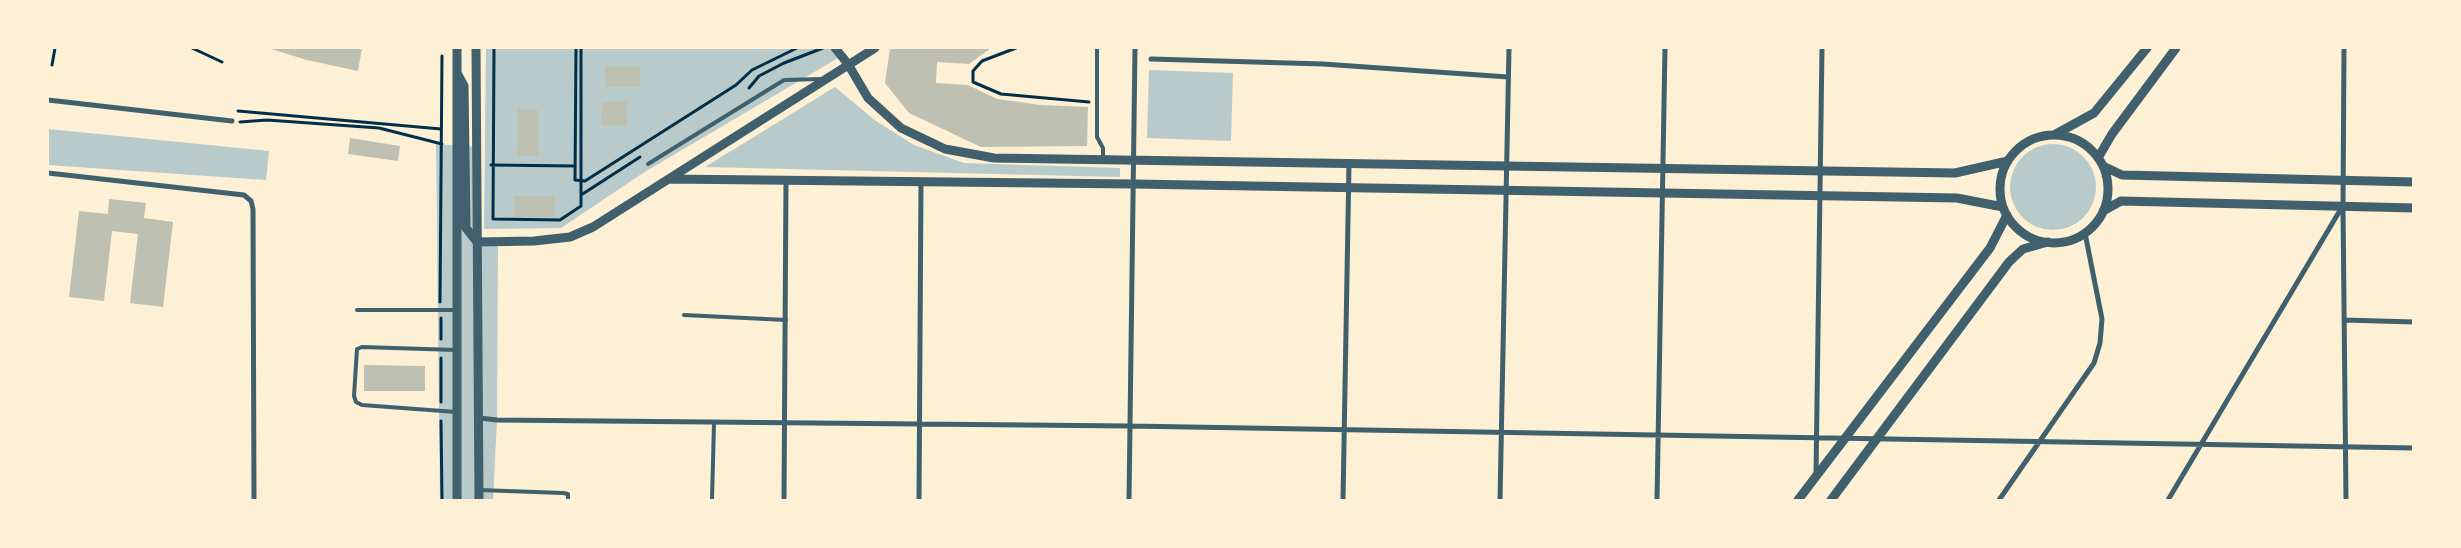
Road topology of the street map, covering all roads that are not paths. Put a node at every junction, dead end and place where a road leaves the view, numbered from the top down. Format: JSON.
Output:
{"nodes":[{"id":1,"x":457,"y":48,"type":"edge"},
{"id":2,"x":476,"y":48,"type":"edge"},
{"id":3,"x":835,"y":48,"type":"edge"},
{"id":4,"x":875,"y":48,"type":"edge"},
{"id":5,"x":1097,"y":48,"type":"edge"},
{"id":6,"x":1135,"y":48,"type":"edge"},
{"id":7,"x":1508,"y":48,"type":"edge"},
{"id":8,"x":1665,"y":48,"type":"edge"},
{"id":9,"x":1822,"y":48,"type":"edge"},
{"id":10,"x":2147,"y":48,"type":"edge"},
{"id":11,"x":2176,"y":48,"type":"edge"},
{"id":12,"x":2344,"y":48,"type":"edge"},
{"id":13,"x":1151,"y":59,"type":"dead end"},
{"id":14,"x":848,"y":64,"type":"junction"},
{"id":15,"x":457,"y":73,"type":"junction"},
{"id":16,"x":1508,"y":77,"type":"junction"},
{"id":17,"x":824,"y":79,"type":"junction"},
{"id":18,"x":48,"y":100,"type":"edge"},
{"id":19,"x":232,"y":121,"type":"road end"},
{"id":20,"x":2054,"y":135,"type":"junction"},
{"id":21,"x":1103,"y":159,"type":"junction"},
{"id":22,"x":1134,"y":160,"type":"junction"},
{"id":23,"x":2008,"y":161,"type":"junction"},
{"id":24,"x":2101,"y":162,"type":"junction"},
{"id":25,"x":1349,"y":163,"type":"junction"},
{"id":26,"x":648,"y":164,"type":"dead end"},
{"id":27,"x":1506,"y":166,"type":"junction"},
{"id":28,"x":1663,"y":168,"type":"junction"},
{"id":29,"x":1820,"y":170,"type":"junction"},
{"id":30,"x":48,"y":173,"type":"edge"},
{"id":31,"x":669,"y":179,"type":"junction"},
{"id":32,"x":786,"y":180,"type":"junction"},
{"id":33,"x":2343,"y":181,"type":"junction"},
{"id":34,"x":921,"y":182,"type":"junction"},
{"id":35,"x":2414,"y":182,"type":"edge"},
{"id":36,"x":1134,"y":184,"type":"junction"},
{"id":37,"x":1348,"y":188,"type":"junction"},
{"id":38,"x":1506,"y":190,"type":"junction"},
{"id":39,"x":1662,"y":193,"type":"junction"},
{"id":40,"x":1820,"y":196,"type":"junction"},
{"id":41,"x":2342,"y":207,"type":"junction"},
{"id":42,"x":2414,"y":208,"type":"edge"},
{"id":43,"x":2005,"y":211,"type":"junction"},
{"id":44,"x":2103,"y":211,"type":"junction"},
{"id":45,"x":2085,"y":233,"type":"junction"},
{"id":46,"x":478,"y":242,"type":"junction"},
{"id":47,"x":2048,"y":242,"type":"junction"},
{"id":48,"x":357,"y":310,"type":"dead end"},
{"id":49,"x":456,"y":310,"type":"junction"},
{"id":50,"x":684,"y":315,"type":"dead end"},
{"id":51,"x":786,"y":320,"type":"junction"},
{"id":52,"x":2344,"y":320,"type":"junction"},
{"id":53,"x":2414,"y":322,"type":"edge"},
{"id":54,"x":456,"y":350,"type":"junction"},
{"id":55,"x":456,"y":412,"type":"junction"},
{"id":56,"x":479,"y":418,"type":"junction"},
{"id":57,"x":714,"y":423,"type":"junction"},
{"id":58,"x":785,"y":423,"type":"junction"},
{"id":59,"x":920,"y":424,"type":"junction"},
{"id":60,"x":1130,"y":426,"type":"junction"},
{"id":61,"x":1344,"y":429,"type":"junction"},
{"id":62,"x":1502,"y":432,"type":"junction"},
{"id":63,"x":1658,"y":435,"type":"junction"},
{"id":64,"x":1816,"y":438,"type":"junction"},
{"id":65,"x":1846,"y":438,"type":"junction"},
{"id":66,"x":1877,"y":439,"type":"junction"},
{"id":67,"x":2041,"y":442,"type":"junction"},
{"id":68,"x":2200,"y":444,"type":"junction"},
{"id":69,"x":2346,"y":446,"type":"junction"},
{"id":70,"x":2414,"y":448,"type":"edge"},
{"id":71,"x":1816,"y":478,"type":"junction"},
{"id":72,"x":479,"y":490,"type":"junction"},
{"id":73,"x":254,"y":500,"type":"edge"},
{"id":74,"x":457,"y":500,"type":"edge"},
{"id":75,"x":479,"y":500,"type":"edge"},
{"id":76,"x":568,"y":500,"type":"edge"},
{"id":77,"x":712,"y":500,"type":"edge"},
{"id":78,"x":784,"y":500,"type":"edge"},
{"id":79,"x":918,"y":500,"type":"edge"},
{"id":80,"x":1129,"y":500,"type":"edge"},
{"id":81,"x":1343,"y":500,"type":"edge"},
{"id":82,"x":1500,"y":500,"type":"edge"},
{"id":83,"x":1657,"y":500,"type":"edge"},
{"id":84,"x":1798,"y":500,"type":"edge"},
{"id":85,"x":1831,"y":500,"type":"edge"},
{"id":86,"x":1999,"y":500,"type":"edge"},
{"id":87,"x":2168,"y":500,"type":"edge"},
{"id":88,"x":2346,"y":500,"type":"edge"}],
"edges":[{"from":1,"to":15,"type":"street"},
{"from":2,"to":46,"type":"street"},
{"from":3,"to":14,"type":"street"},
{"from":4,"to":14,"type":"street"},
{"from":5,"to":21,"type":"lane"},
{"from":6,"to":22,"type":"street"},
{"from":7,"to":16,"type":"street"},
{"from":8,"to":28,"type":"street"},
{"from":9,"to":29,"type":"street"},
{"from":10,"to":20,"type":"street"},
{"from":11,"to":24,"type":"street"},
{"from":12,"to":33,"type":"street"},
{"from":13,"to":16,"type":"street"},
{"from":14,"to":17,"type":"street"},
{"from":14,"to":21,"type":"street"},
{"from":15,"to":46,"type":"street"},
{"from":15,"to":49,"type":"street"},
{"from":16,"to":27,"type":"street"},
{"from":17,"to":26,"type":"lane"},
{"from":17,"to":31,"type":"street"},
{"from":18,"to":19,"type":"street"},
{"from":20,"to":23,"type":"street"},
{"from":20,"to":24,"type":"street"},
{"from":21,"to":22,"type":"street"},
{"from":22,"to":25,"type":"street"},
{"from":22,"to":36,"type":"street"},
{"from":23,"to":29,"type":"street"},
{"from":23,"to":43,"type":"street"},
{"from":24,"to":33,"type":"street"},
{"from":24,"to":44,"type":"street"},
{"from":25,"to":27,"type":"street"},
{"from":25,"to":37,"type":"street"},
{"from":27,"to":28,"type":"street"},
{"from":27,"to":38,"type":"street"},
{"from":28,"to":29,"type":"street"},
{"from":28,"to":39,"type":"street"},
{"from":29,"to":40,"type":"street"},
{"from":30,"to":73,"type":"street"},
{"from":31,"to":32,"type":"street"},
{"from":31,"to":46,"type":"street"},
{"from":32,"to":34,"type":"street"},
{"from":32,"to":51,"type":"street"},
{"from":33,"to":35,"type":"street"},
{"from":33,"to":41,"type":"street"},
{"from":34,"to":36,"type":"street"},
{"from":34,"to":59,"type":"street"},
{"from":36,"to":37,"type":"street"},
{"from":36,"to":60,"type":"street"},
{"from":37,"to":38,"type":"street"},
{"from":37,"to":61,"type":"street"},
{"from":38,"to":39,"type":"street"},
{"from":38,"to":62,"type":"street"},
{"from":39,"to":40,"type":"street"},
{"from":39,"to":63,"type":"street"},
{"from":40,"to":43,"type":"street"},
{"from":40,"to":64,"type":"street"},
{"from":41,"to":42,"type":"street"},
{"from":41,"to":44,"type":"street"},
{"from":41,"to":52,"type":"street"},
{"from":41,"to":68,"type":"street"},
{"from":43,"to":47,"type":"street"},
{"from":43,"to":65,"type":"street"},
{"from":44,"to":45,"type":"street"},
{"from":45,"to":47,"type":"street"},
{"from":45,"to":67,"type":"street"},
{"from":46,"to":56,"type":"street"},
{"from":47,"to":66,"type":"street"},
{"from":48,"to":49,"type":"lane"},
{"from":49,"to":54,"type":"street"},
{"from":50,"to":51,"type":"lane"},
{"from":51,"to":58,"type":"street"},
{"from":52,"to":53,"type":"street"},
{"from":52,"to":69,"type":"street"},
{"from":54,"to":55,"type":"street"},
{"from":54,"to":55,"type":"lane"},
{"from":55,"to":74,"type":"street"},
{"from":56,"to":57,"type":"street"},
{"from":56,"to":72,"type":"street"},
{"from":57,"to":58,"type":"street"},
{"from":57,"to":77,"type":"lane"},
{"from":58,"to":59,"type":"street"},
{"from":58,"to":78,"type":"street"},
{"from":59,"to":60,"type":"street"},
{"from":59,"to":79,"type":"street"},
{"from":60,"to":61,"type":"street"},
{"from":60,"to":80,"type":"street"},
{"from":61,"to":62,"type":"street"},
{"from":61,"to":81,"type":"street"},
{"from":62,"to":63,"type":"street"},
{"from":62,"to":82,"type":"street"},
{"from":63,"to":64,"type":"street"},
{"from":63,"to":83,"type":"street"},
{"from":64,"to":65,"type":"street"},
{"from":64,"to":71,"type":"street"},
{"from":65,"to":66,"type":"street"},
{"from":65,"to":71,"type":"street"},
{"from":66,"to":67,"type":"street"},
{"from":66,"to":85,"type":"street"},
{"from":67,"to":68,"type":"street"},
{"from":67,"to":86,"type":"street"},
{"from":68,"to":69,"type":"street"},
{"from":68,"to":87,"type":"street"},
{"from":69,"to":70,"type":"street"},
{"from":69,"to":88,"type":"street"},
{"from":71,"to":84,"type":"street"},
{"from":72,"to":75,"type":"street"},
{"from":72,"to":76,"type":"lane"}]}
